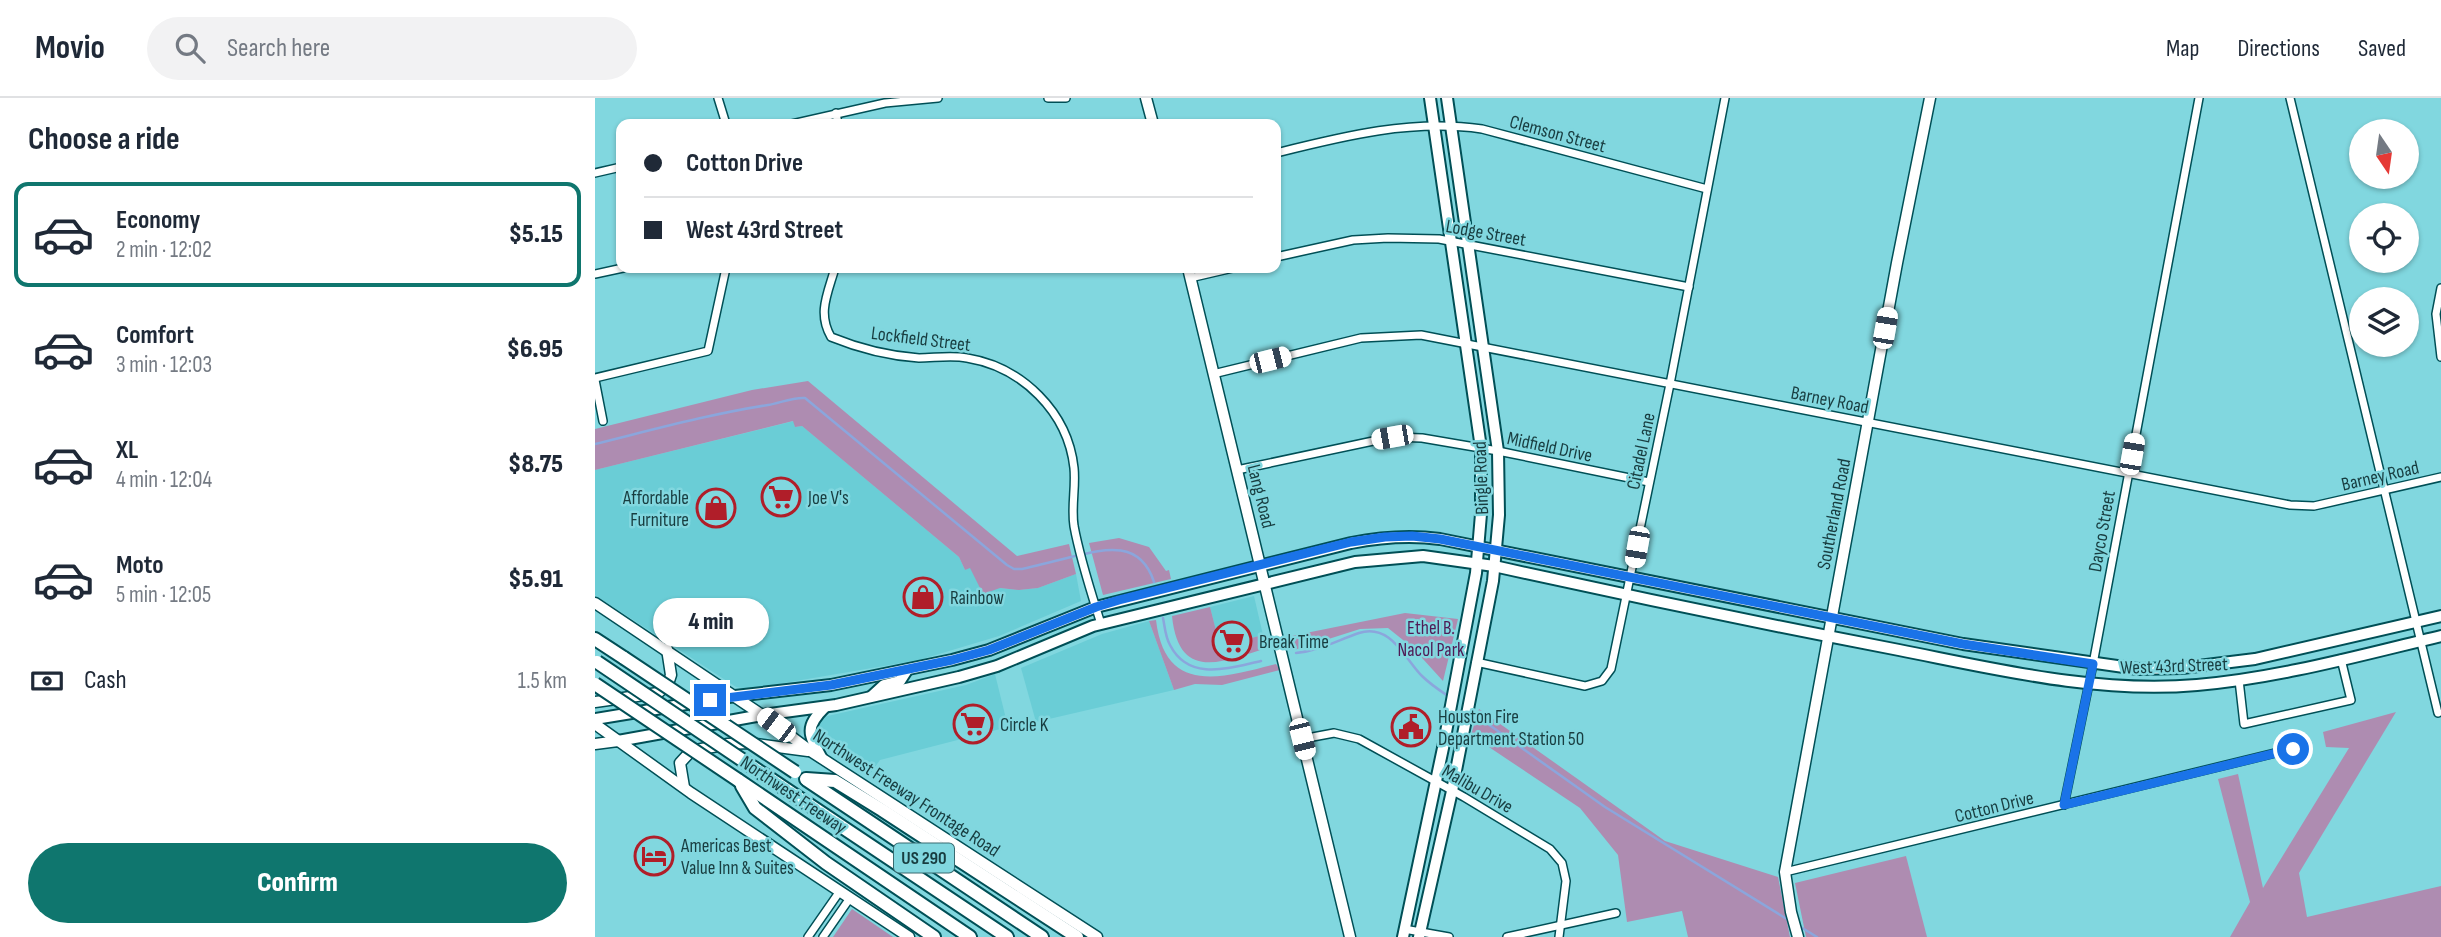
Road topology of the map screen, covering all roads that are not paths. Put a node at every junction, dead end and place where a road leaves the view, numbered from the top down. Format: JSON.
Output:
{"nodes":[{"id":1,"x":719,"y":98,"type":"edge"},
{"id":2,"x":938,"y":98,"type":"edge"},
{"id":3,"x":1048,"y":98,"type":"edge"},
{"id":4,"x":1066,"y":98,"type":"edge"},
{"id":5,"x":1146,"y":98,"type":"edge"},
{"id":6,"x":1430,"y":98,"type":"edge"},
{"id":7,"x":1447,"y":98,"type":"edge"},
{"id":8,"x":1725,"y":98,"type":"edge"},
{"id":9,"x":1930,"y":98,"type":"edge"},
{"id":10,"x":2199,"y":98,"type":"edge"},
{"id":11,"x":2290,"y":98,"type":"edge"},
{"id":12,"x":836,"y":113,"type":"junction"},
{"id":13,"x":725,"y":119,"type":"edge"},
{"id":14,"x":813,"y":119,"type":"edge"},
{"id":15,"x":837,"y":119,"type":"edge"},
{"id":16,"x":1152,"y":119,"type":"edge"},
{"id":17,"x":1433,"y":125,"type":"junction"},
{"id":18,"x":1450,"y":125,"type":"junction"},
{"id":19,"x":1281,"y":152,"type":"edge"},
{"id":20,"x":616,"y":168,"type":"edge"},
{"id":21,"x":595,"y":173,"type":"edge"},
{"id":22,"x":1707,"y":189,"type":"junction"},
{"id":23,"x":1451,"y":241,"type":"junction"},
{"id":24,"x":1469,"y":244,"type":"junction"},
{"id":25,"x":1281,"y":256,"type":"edge"},
{"id":26,"x":616,"y":270,"type":"edge"},
{"id":27,"x":725,"y":273,"type":"edge"},
{"id":28,"x":834,"y":273,"type":"edge"},
{"id":29,"x":1189,"y":273,"type":"edge"},
{"id":30,"x":595,"y":274,"type":"edge"},
{"id":31,"x":1689,"y":287,"type":"junction"},
{"id":32,"x":2441,"y":288,"type":"edge"},
{"id":33,"x":1466,"y":343,"type":"junction"},
{"id":34,"x":1485,"y":347,"type":"junction"},
{"id":35,"x":2441,"y":357,"type":"edge"},
{"id":36,"x":1213,"y":374,"type":"junction"},
{"id":37,"x":595,"y":379,"type":"edge"},
{"id":38,"x":1670,"y":384,"type":"junction"},
{"id":39,"x":603,"y":421,"type":"dead end"},
{"id":40,"x":1868,"y":422,"type":"junction"},
{"id":41,"x":1481,"y":448,"type":"junction"},
{"id":42,"x":1498,"y":451,"type":"junction"},
{"id":43,"x":1237,"y":470,"type":"junction"},
{"id":44,"x":2128,"y":474,"type":"junction"},
{"id":45,"x":2441,"y":477,"type":"edge"},
{"id":46,"x":1649,"y":482,"type":"junction"},
{"id":47,"x":2385,"y":491,"type":"junction"},
{"id":48,"x":1351,"y":542,"type":"junction"},
{"id":49,"x":1479,"y":546,"type":"junction"},
{"id":50,"x":1496,"y":550,"type":"junction"},
{"id":51,"x":1355,"y":562,"type":"junction"},
{"id":52,"x":1477,"y":563,"type":"junction"},
{"id":53,"x":1261,"y":566,"type":"junction"},
{"id":54,"x":1494,"y":566,"type":"junction"},
{"id":55,"x":1632,"y":578,"type":"junction"},
{"id":56,"x":1265,"y":585,"type":"junction"},
{"id":57,"x":1628,"y":594,"type":"junction"},
{"id":58,"x":1731,"y":599,"type":"junction"},
{"id":59,"x":595,"y":603,"type":"edge"},
{"id":60,"x":1096,"y":607,"type":"junction"},
{"id":61,"x":1727,"y":615,"type":"junction"},
{"id":62,"x":2441,"y":616,"type":"edge"},
{"id":63,"x":1831,"y":617,"type":"junction"},
{"id":64,"x":2415,"y":622,"type":"junction"},
{"id":65,"x":1101,"y":624,"type":"junction"},
{"id":66,"x":1827,"y":636,"type":"junction"},
{"id":67,"x":2441,"y":636,"type":"edge"},
{"id":68,"x":595,"y":639,"type":"edge"},
{"id":69,"x":2420,"y":641,"type":"junction"},
{"id":70,"x":1963,"y":644,"type":"junction"},
{"id":71,"x":667,"y":649,"type":"junction"},
{"id":72,"x":989,"y":650,"type":"junction"},
{"id":73,"x":2255,"y":659,"type":"junction"},
{"id":74,"x":2341,"y":659,"type":"junction"},
{"id":75,"x":596,"y":662,"type":"edge"},
{"id":76,"x":1476,"y":662,"type":"junction"},
{"id":77,"x":1961,"y":662,"type":"junction"},
{"id":78,"x":2093,"y":664,"type":"junction"},
{"id":79,"x":992,"y":667,"type":"junction"},
{"id":80,"x":907,"y":670,"type":"junction"},
{"id":81,"x":2258,"y":678,"type":"junction"},
{"id":82,"x":2239,"y":680,"type":"junction"},
{"id":83,"x":2089,"y":683,"type":"junction"},
{"id":84,"x":595,"y":684,"type":"edge"},
{"id":85,"x":831,"y":685,"type":"junction"},
{"id":86,"x":735,"y":696,"type":"junction"},
{"id":87,"x":870,"y":698,"type":"junction"},
{"id":88,"x":595,"y":702,"type":"edge"},
{"id":89,"x":831,"y":706,"type":"junction"},
{"id":90,"x":2438,"y":713,"type":"dead end"},
{"id":91,"x":762,"y":715,"type":"junction"},
{"id":92,"x":595,"y":719,"type":"edge"},
{"id":93,"x":595,"y":724,"type":"edge"},
{"id":94,"x":1302,"y":739,"type":"junction"},
{"id":95,"x":618,"y":741,"type":"junction"},
{"id":96,"x":595,"y":744,"type":"edge"},
{"id":97,"x":1443,"y":748,"type":"junction"},
{"id":98,"x":2293,"y":749,"type":"dead end"},
{"id":99,"x":1459,"y":751,"type":"junction"},
{"id":100,"x":816,"y":754,"type":"junction"},
{"id":101,"x":800,"y":775,"type":"junction"},
{"id":102,"x":738,"y":780,"type":"junction"},
{"id":103,"x":1436,"y":782,"type":"junction"},
{"id":104,"x":684,"y":788,"type":"junction"},
{"id":105,"x":1452,"y":791,"type":"junction"},
{"id":106,"x":2064,"y":805,"type":"junction"},
{"id":107,"x":1785,"y":872,"type":"junction"},
{"id":108,"x":840,"y":891,"type":"junction"},
{"id":109,"x":850,"y":898,"type":"junction"},
{"id":110,"x":1616,"y":913,"type":"dead end"},
{"id":111,"x":1561,"y":926,"type":"junction"},
{"id":112,"x":1403,"y":933,"type":"edge"},
{"id":113,"x":1419,"y":935,"type":"edge"},
{"id":114,"x":1798,"y":935,"type":"edge"},
{"id":115,"x":808,"y":937,"type":"edge"},
{"id":116,"x":823,"y":937,"type":"edge"},
{"id":117,"x":909,"y":937,"type":"edge"},
{"id":118,"x":934,"y":937,"type":"edge"},
{"id":119,"x":970,"y":937,"type":"edge"},
{"id":120,"x":1007,"y":937,"type":"edge"},
{"id":121,"x":1042,"y":937,"type":"edge"},
{"id":122,"x":1077,"y":937,"type":"edge"},
{"id":123,"x":1097,"y":937,"type":"edge"},
{"id":124,"x":1350,"y":937,"type":"edge"},
{"id":125,"x":1449,"y":937,"type":"edge"},
{"id":126,"x":1507,"y":937,"type":"edge"},
{"id":127,"x":1559,"y":937,"type":"edge"}],
"edges":[{"from":1,"to":13,"type":"street"},
{"from":2,"to":12,"type":"street"},
{"from":3,"to":4,"type":"street"},
{"from":5,"to":16,"type":"street"},
{"from":6,"to":17,"type":"main road","name":"Bingle Road"},
{"from":7,"to":18,"type":"main road","name":"Bingle Road"},
{"from":8,"to":22,"type":"street","name":"Citadel Lane"},
{"from":9,"to":40,"type":"street","name":"Southerland Road"},
{"from":10,"to":44,"type":"street","name":"Dayco Street"},
{"from":11,"to":47,"type":"street"},
{"from":12,"to":14,"type":"street"},
{"from":12,"to":15,"type":"street"},
{"from":17,"to":18,"type":"street","name":"Clemson Street"},
{"from":17,"to":19,"type":"street","name":"Clemson Street"},
{"from":17,"to":23,"type":"main road","name":"Bingle Road"},
{"from":18,"to":22,"type":"street","name":"Clemson Street"},
{"from":18,"to":24,"type":"main road","name":"Bingle Road"},
{"from":20,"to":21,"type":"street"},
{"from":22,"to":31,"type":"street","name":"Citadel Lane"},
{"from":23,"to":24,"type":"street","name":"Lodge Street"},
{"from":23,"to":25,"type":"street","name":"Lodge Street"},
{"from":23,"to":33,"type":"main road","name":"Bingle Road"},
{"from":24,"to":31,"type":"street","name":"Lodge Street"},
{"from":24,"to":34,"type":"main road","name":"Bingle Road"},
{"from":26,"to":30,"type":"street"},
{"from":27,"to":37,"type":"street"},
{"from":28,"to":60,"type":"street","name":"Lockfield Street"},
{"from":29,"to":36,"type":"street","name":"Lang Road"},
{"from":31,"to":38,"type":"street","name":"Citadel Lane"},
{"from":32,"to":35,"type":"street"},
{"from":33,"to":34,"type":"street","name":"Barney Road"},
{"from":33,"to":36,"type":"street","name":"Barney Road"},
{"from":33,"to":41,"type":"main road","name":"Bingle Road"},
{"from":34,"to":38,"type":"street","name":"Barney Road"},
{"from":34,"to":42,"type":"main road","name":"Bingle Road"},
{"from":36,"to":43,"type":"street","name":"Lang Road"},
{"from":37,"to":39,"type":"street"},
{"from":38,"to":40,"type":"street","name":"Barney Road"},
{"from":38,"to":46,"type":"street","name":"Citadel Lane"},
{"from":40,"to":44,"type":"street","name":"Barney Road"},
{"from":40,"to":63,"type":"street","name":"Southerland Road"},
{"from":41,"to":42,"type":"street","name":"Midfield Drive"},
{"from":41,"to":43,"type":"street","name":"Midfield Drive"},
{"from":41,"to":49,"type":"main road","name":"Bingle Road"},
{"from":42,"to":46,"type":"street","name":"Midfield Drive"},
{"from":42,"to":50,"type":"main road","name":"Bingle Road"},
{"from":43,"to":53,"type":"street","name":"Lang Road"},
{"from":44,"to":47,"type":"street","name":"Barney Road"},
{"from":44,"to":78,"type":"street","name":"Dayco Street"},
{"from":45,"to":47,"type":"street","name":"Barney Road"},
{"from":46,"to":55,"type":"street","name":"Citadel Lane"},
{"from":47,"to":64,"type":"street"},
{"from":48,"to":49,"type":"main road","name":"West 43rd Street"},
{"from":48,"to":51,"type":"main road"},
{"from":48,"to":53,"type":"main road","name":"West 43rd Street"},
{"from":49,"to":50,"type":"main road","name":"West 43rd Street"},
{"from":49,"to":52,"type":"main road","name":"Bingle Road"},
{"from":50,"to":54,"type":"main road","name":"Bingle Road"},
{"from":50,"to":55,"type":"main road","name":"West 43rd Street"},
{"from":51,"to":52,"type":"main road","name":"West 43rd Street"},
{"from":51,"to":56,"type":"main road","name":"West 43rd Street"},
{"from":52,"to":54,"type":"main road","name":"West 43rd Street"},
{"from":52,"to":97,"type":"main road","name":"Bingle Road"},
{"from":53,"to":56,"type":"street","name":"Lang Road"},
{"from":53,"to":60,"type":"main road","name":"West 43rd Street"},
{"from":54,"to":57,"type":"main road","name":"West 43rd Street"},
{"from":54,"to":76,"type":"main road","name":"Bingle Road"},
{"from":55,"to":57,"type":"street","name":"Citadel Lane"},
{"from":55,"to":58,"type":"main road","name":"West 43rd Street"},
{"from":56,"to":65,"type":"main road","name":"West 43rd Street"},
{"from":56,"to":94,"type":"street","name":"Lang Road"},
{"from":57,"to":61,"type":"main road","name":"West 43rd Street"},
{"from":57,"to":76,"type":"street","name":"Citadel Lane"},
{"from":58,"to":61,"type":"main road"},
{"from":58,"to":63,"type":"main road","name":"West 43rd Street"},
{"from":59,"to":71,"type":"street","name":"Northwest Freeway Frontage Road"},
{"from":60,"to":65,"type":"street","name":"Lockfield Street"},
{"from":60,"to":72,"type":"main road","name":"West 43rd Street"},
{"from":61,"to":66,"type":"main road","name":"West 43rd Street"},
{"from":62,"to":64,"type":"main road","name":"West 43rd Street"},
{"from":63,"to":66,"type":"street","name":"Southerland Road"},
{"from":63,"to":70,"type":"main road","name":"West 43rd Street"},
{"from":64,"to":69,"type":"street"},
{"from":64,"to":73,"type":"main road","name":"West 43rd Street"},
{"from":65,"to":79,"type":"main road","name":"West 43rd Street"},
{"from":66,"to":77,"type":"main road","name":"West 43rd Street"},
{"from":66,"to":107,"type":"street","name":"Southerland Road"},
{"from":67,"to":69,"type":"main road","name":"West 43rd Street"},
{"from":68,"to":101,"type":"highway","name":"Northwest Freeway","number":"US 290","bridge":true},
{"from":69,"to":74,"type":"main road","name":"West 43rd Street"},
{"from":69,"to":90,"type":"street"},
{"from":70,"to":77,"type":"main road"},
{"from":70,"to":78,"type":"main road","name":"West 43rd Street"},
{"from":71,"to":86,"type":"street","name":"Northwest Freeway Frontage Road"},
{"from":71,"to":88,"type":"street"},
{"from":72,"to":79,"type":"main road"},
{"from":72,"to":80,"type":"main road","name":"West 43rd Street"},
{"from":73,"to":78,"type":"main road","name":"West 43rd Street"},
{"from":73,"to":81,"type":"main road"},
{"from":74,"to":81,"type":"main road","name":"West 43rd Street"},
{"from":74,"to":82,"type":"street"},
{"from":75,"to":120,"type":"highway","bridge":true},
{"from":76,"to":99,"type":"main road","name":"Bingle Road"},
{"from":77,"to":83,"type":"main road","name":"West 43rd Street"},
{"from":78,"to":83,"type":"street","name":"Dayco Street"},
{"from":79,"to":87,"type":"main road","name":"West 43rd Street"},
{"from":80,"to":85,"type":"main road","name":"West 43rd Street"},
{"from":80,"to":87,"type":"main road"},
{"from":81,"to":82,"type":"main road","name":"West 43rd Street"},
{"from":82,"to":83,"type":"main road","name":"West 43rd Street"},
{"from":83,"to":106,"type":"street","name":"Dayco Street"},
{"from":84,"to":102,"type":"highway","name":"Northwest Freeway","number":"US 290","bridge":true},
{"from":85,"to":86,"type":"main road","name":"West 43rd Street"},
{"from":85,"to":89,"type":"main road"},
{"from":86,"to":91,"type":"street","name":"Northwest Freeway Frontage Road"},
{"from":86,"to":92,"type":"main road","name":"West 43rd Street"},
{"from":87,"to":89,"type":"main road","name":"West 43rd Street"},
{"from":89,"to":91,"type":"main road","name":"West 43rd Street"},
{"from":89,"to":100,"type":"main road"},
{"from":91,"to":95,"type":"main road","name":"West 43rd Street"},
{"from":91,"to":100,"type":"street","name":"Northwest Freeway Frontage Road"},
{"from":93,"to":95,"type":"street"},
{"from":94,"to":103,"type":"street","name":"Malibu Drive"},
{"from":94,"to":124,"type":"street","name":"Lang Road"},
{"from":95,"to":96,"type":"street","name":"West 43rd Street"},
{"from":95,"to":104,"type":"street"},
{"from":97,"to":99,"type":"main road"},
{"from":97,"to":103,"type":"main road","name":"Bingle Road"},
{"from":98,"to":106,"type":"street","name":"Cotton Drive"},
{"from":99,"to":105,"type":"main road","name":"Bingle Road"},
{"from":100,"to":104,"type":"street"},
{"from":100,"to":123,"type":"street","name":"Northwest Freeway Frontage Road"},
{"from":101,"to":121,"type":"highway","name":"Northwest Freeway","number":"US 290"},
{"from":101,"to":122,"type":"highway"},
{"from":102,"to":118,"type":"highway"},
{"from":102,"to":119,"type":"highway","name":"Northwest Freeway","number":"US 290"},
{"from":103,"to":105,"type":"street","name":"Malibu Drive"},
{"from":103,"to":112,"type":"main road","name":"Bingle Road"},
{"from":104,"to":108,"type":"street"},
{"from":105,"to":111,"type":"street","name":"Malibu Drive"},
{"from":105,"to":113,"type":"main road","name":"Bingle Road"},
{"from":106,"to":107,"type":"street","name":"Cotton Drive"},
{"from":107,"to":114,"type":"street","name":"Southerland Road"},
{"from":108,"to":109,"type":"street"},
{"from":108,"to":115,"type":"street"},
{"from":109,"to":116,"type":"street"},
{"from":109,"to":117,"type":"street"},
{"from":110,"to":111,"type":"street"},
{"from":111,"to":126,"type":"street"},
{"from":111,"to":127,"type":"street","name":"Malibu Drive"},
{"from":112,"to":113,"type":"street"},
{"from":113,"to":125,"type":"street"}]}
